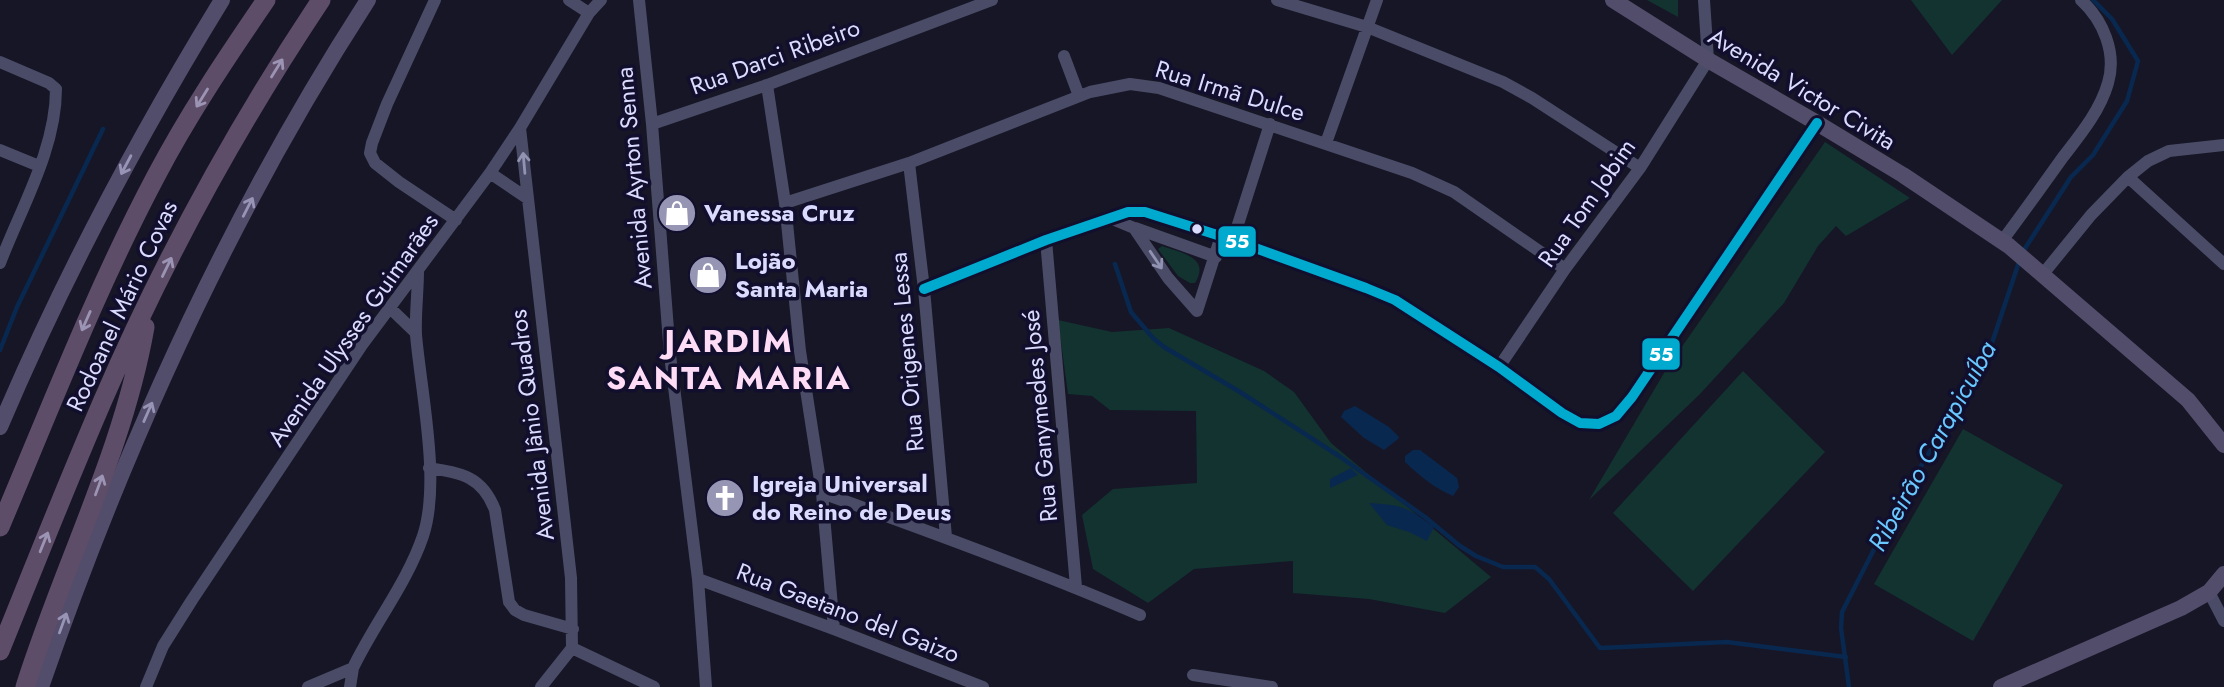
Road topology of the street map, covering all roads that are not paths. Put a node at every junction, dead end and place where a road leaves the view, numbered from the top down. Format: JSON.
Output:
{"nodes":[{"id":1,"x":222,"y":0,"type":"edge"},
{"id":2,"x":266,"y":0,"type":"edge"},
{"id":3,"x":321,"y":0,"type":"edge"},
{"id":4,"x":368,"y":0,"type":"edge"},
{"id":5,"x":435,"y":0,"type":"edge"},
{"id":6,"x":569,"y":0,"type":"edge"},
{"id":7,"x":601,"y":0,"type":"edge"},
{"id":8,"x":639,"y":0,"type":"edge"},
{"id":9,"x":992,"y":0,"type":"edge"},
{"id":10,"x":1277,"y":0,"type":"edge"},
{"id":11,"x":1377,"y":0,"type":"edge"},
{"id":12,"x":1613,"y":0,"type":"edge"},
{"id":13,"x":1704,"y":0,"type":"edge"},
{"id":14,"x":2081,"y":0,"type":"edge"},
{"id":15,"x":589,"y":13,"type":"junction"},
{"id":16,"x":1367,"y":27,"type":"junction"},
{"id":17,"x":1064,"y":56,"type":"dead end"},
{"id":18,"x":1707,"y":60,"type":"junction"},
{"id":19,"x":0,"y":62,"type":"edge"},
{"id":20,"x":766,"y":85,"type":"junction"},
{"id":21,"x":1079,"y":96,"type":"junction"},
{"id":22,"x":1817,"y":123,"type":"junction"},
{"id":23,"x":652,"y":124,"type":"junction"},
{"id":24,"x":1270,"y":124,"type":"junction"},
{"id":25,"x":520,"y":128,"type":"junction"},
{"id":26,"x":1326,"y":144,"type":"junction"},
{"id":27,"x":2224,"y":145,"type":"edge"},
{"id":28,"x":0,"y":150,"type":"edge"},
{"id":29,"x":909,"y":163,"type":"junction"},
{"id":30,"x":39,"y":166,"type":"junction"},
{"id":31,"x":1640,"y":169,"type":"junction"},
{"id":32,"x":491,"y":173,"type":"junction"},
{"id":33,"x":2128,"y":177,"type":"junction"},
{"id":34,"x":527,"y":198,"type":"junction"},
{"id":35,"x":785,"y":203,"type":"junction"},
{"id":36,"x":1110,"y":218,"type":"junction"},
{"id":37,"x":456,"y":220,"type":"junction"},
{"id":38,"x":1134,"y":228,"type":"junction"},
{"id":39,"x":1227,"y":238,"type":"junction"},
{"id":40,"x":1046,"y":240,"type":"junction"},
{"id":41,"x":4,"y":241,"type":"edge"},
{"id":42,"x":2006,"y":243,"type":"junction"},
{"id":43,"x":1216,"y":257,"type":"junction"},
{"id":44,"x":0,"y":262,"type":"edge"},
{"id":45,"x":2224,"y":264,"type":"edge"},
{"id":46,"x":1565,"y":269,"type":"junction"},
{"id":47,"x":418,"y":270,"type":"junction"},
{"id":48,"x":2039,"y":270,"type":"junction"},
{"id":49,"x":924,"y":289,"type":"junction"},
{"id":50,"x":150,"y":302,"type":"junction"},
{"id":51,"x":391,"y":309,"type":"junction"},
{"id":52,"x":416,"y":333,"type":"junction"},
{"id":53,"x":1499,"y":367,"type":"junction"},
{"id":54,"x":0,"y":427,"type":"edge"},
{"id":55,"x":2224,"y":445,"type":"edge"},
{"id":56,"x":429,"y":468,"type":"junction"},
{"id":57,"x":822,"y":494,"type":"junction"},
{"id":58,"x":0,"y":527,"type":"edge"},
{"id":59,"x":946,"y":537,"type":"junction"},
{"id":60,"x":2224,"y":574,"type":"edge"},
{"id":61,"x":698,"y":579,"type":"junction"},
{"id":62,"x":1076,"y":587,"type":"junction"},
{"id":63,"x":2209,"y":592,"type":"junction"},
{"id":64,"x":1140,"y":615,"type":"dead end"},
{"id":65,"x":2224,"y":621,"type":"edge"},
{"id":66,"x":573,"y":629,"type":"junction"},
{"id":67,"x":834,"y":629,"type":"junction"},
{"id":68,"x":572,"y":648,"type":"junction"},
{"id":69,"x":0,"y":651,"type":"edge"},
{"id":70,"x":353,"y":668,"type":"junction"},
{"id":71,"x":1193,"y":675,"type":"dead end"},
{"id":72,"x":25,"y":687,"type":"edge"},
{"id":73,"x":41,"y":687,"type":"edge"},
{"id":74,"x":146,"y":687,"type":"edge"},
{"id":75,"x":308,"y":687,"type":"edge"},
{"id":76,"x":350,"y":687,"type":"edge"},
{"id":77,"x":541,"y":687,"type":"edge"},
{"id":78,"x":654,"y":687,"type":"edge"},
{"id":79,"x":706,"y":687,"type":"edge"},
{"id":80,"x":983,"y":687,"type":"edge"},
{"id":81,"x":1272,"y":687,"type":"edge"},
{"id":82,"x":2001,"y":687,"type":"edge"}],
"edges":[{"from":1,"to":54,"type":"main road","one_way":true},
{"from":2,"to":58,"type":"highway","name":"Rodoanel Mário Covas","one_way":true},
{"from":50,"to":3,"type":"highway","name":"Rodoanel Mário Covas","one_way":true},
{"from":73,"to":4,"type":"main road","one_way":true},
{"from":5,"to":37,"type":"street"},
{"from":6,"to":15,"type":"street"},
{"from":7,"to":15,"type":"street","name":"Avenida Ulysses Guimarães"},
{"from":8,"to":23,"type":"street","name":"Avenida Ayrton Senna"},
{"from":9,"to":20,"type":"street","name":"Rua Darci Ribeiro"},
{"from":10,"to":16,"type":"street"},
{"from":11,"to":16,"type":"street"},
{"from":12,"to":18,"type":"main road","name":"Avenida Victor Civita"},
{"from":13,"to":18,"type":"street"},
{"from":14,"to":42,"type":"street"},
{"from":15,"to":25,"type":"street","name":"Avenida Ulysses Guimarães"},
{"from":16,"to":26,"type":"street"},
{"from":16,"to":31,"type":"street"},
{"from":17,"to":21,"type":"street"},
{"from":18,"to":22,"type":"main road","name":"Avenida Victor Civita"},
{"from":18,"to":31,"type":"street","name":"Rua Tom Jobim"},
{"from":19,"to":30,"type":"street"},
{"from":20,"to":23,"type":"street","name":"Rua Darci Ribeiro"},
{"from":20,"to":35,"type":"street"},
{"from":21,"to":24,"type":"street","name":"Rua Irmã Dulce"},
{"from":21,"to":29,"type":"street","name":"Rua Irmã Dulce"},
{"from":22,"to":42,"type":"main road","name":"Avenida Victor Civita"},
{"from":22,"to":53,"type":"street"},
{"from":23,"to":61,"type":"street","name":"Avenida Ayrton Senna"},
{"from":24,"to":26,"type":"street","name":"Rua Irmã Dulce"},
{"from":24,"to":39,"type":"street"},
{"from":25,"to":32,"type":"street","name":"Avenida Ulysses Guimarães"},
{"from":34,"to":25,"type":"street","name":"Avenida Jânio Quadros","one_way":true},
{"from":26,"to":46,"type":"street","name":"Rua Irmã Dulce"},
{"from":27,"to":33,"type":"street"},
{"from":28,"to":30,"type":"street"},
{"from":29,"to":35,"type":"street","name":"Rua Irmã Dulce"},
{"from":29,"to":49,"type":"street","name":"Rua Origenes Lessa"},
{"from":30,"to":41,"type":"street"},
{"from":31,"to":46,"type":"street","name":"Rua Tom Jobim"},
{"from":32,"to":34,"type":"street"},
{"from":32,"to":37,"type":"street","name":"Avenida Ulysses Guimarães"},
{"from":33,"to":45,"type":"street"},
{"from":33,"to":48,"type":"street"},
{"from":34,"to":66,"type":"street","name":"Avenida Jânio Quadros"},
{"from":35,"to":57,"type":"street"},
{"from":36,"to":38,"type":"street"},
{"from":36,"to":39,"type":"street"},
{"from":36,"to":40,"type":"street"},
{"from":37,"to":47,"type":"street","name":"Avenida Ulysses Guimarães"},
{"from":38,"to":43,"type":"street"},
{"from":38,"to":43,"type":"street","one_way":true},
{"from":39,"to":43,"type":"street"},
{"from":39,"to":53,"type":"street"},
{"from":40,"to":49,"type":"street"},
{"from":40,"to":62,"type":"street","name":"Rua Ganymedes José"},
{"from":41,"to":44,"type":"street"},
{"from":42,"to":48,"type":"main road","name":"Avenida Victor Civita"},
{"from":46,"to":53,"type":"street","name":"Rua Tom Jobim"},
{"from":47,"to":51,"type":"street","name":"Avenida Ulysses Guimarães"},
{"from":47,"to":52,"type":"street"},
{"from":48,"to":55,"type":"main road","name":"Avenida Victor Civita"},
{"from":49,"to":59,"type":"street","name":"Rua Origenes Lessa"},
{"from":69,"to":50,"type":"highway","name":"Rodoanel Mário Covas","one_way":true},
{"from":72,"to":50,"type":"highway","one_way":true},
{"from":51,"to":52,"type":"street"},
{"from":51,"to":74,"type":"street","name":"Avenida Ulysses Guimarães"},
{"from":52,"to":56,"type":"street"},
{"from":56,"to":66,"type":"street"},
{"from":56,"to":70,"type":"street"},
{"from":57,"to":59,"type":"street"},
{"from":57,"to":67,"type":"street"},
{"from":59,"to":62,"type":"street"},
{"from":60,"to":63,"type":"main road"},
{"from":61,"to":67,"type":"street","name":"Rua Gaetano del Gaizo"},
{"from":61,"to":79,"type":"street","name":"Avenida Ayrton Senna"},
{"from":62,"to":64,"type":"street"},
{"from":63,"to":65,"type":"street"},
{"from":63,"to":82,"type":"main road"},
{"from":66,"to":68,"type":"street","name":"Avenida Jânio Quadros"},
{"from":67,"to":80,"type":"street","name":"Rua Gaetano del Gaizo"},
{"from":68,"to":77,"type":"street"},
{"from":68,"to":78,"type":"street"},
{"from":70,"to":75,"type":"street"},
{"from":70,"to":76,"type":"street"},
{"from":71,"to":81,"type":"street"}]}
